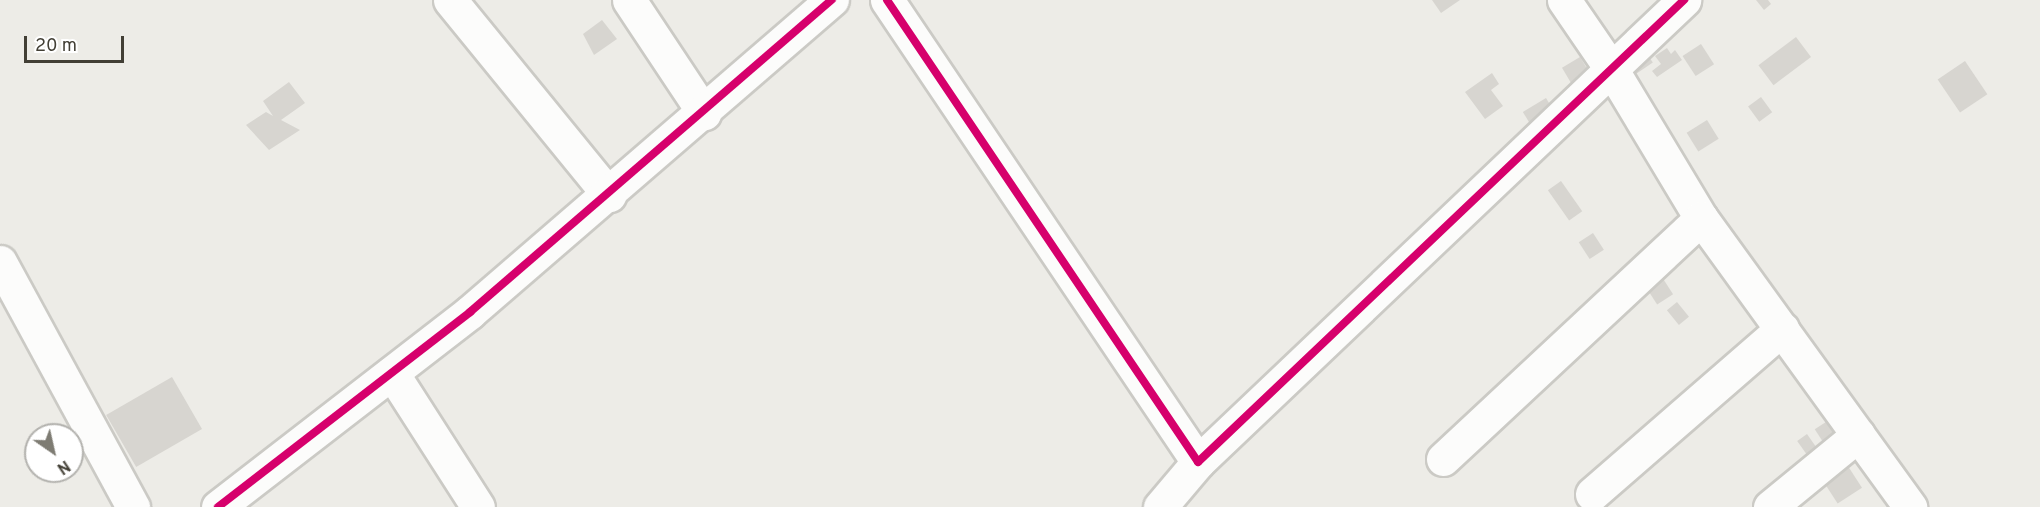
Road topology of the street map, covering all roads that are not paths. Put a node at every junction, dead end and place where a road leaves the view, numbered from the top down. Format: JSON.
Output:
{"nodes":[{"id":1,"x":450,"y":0,"type":"edge"},
{"id":2,"x":629,"y":0,"type":"edge"},
{"id":3,"x":832,"y":0,"type":"edge"},
{"id":4,"x":887,"y":0,"type":"edge"},
{"id":5,"x":1564,"y":0,"type":"edge"},
{"id":6,"x":1684,"y":0,"type":"edge"},
{"id":7,"x":1612,"y":70,"type":"junction"},
{"id":8,"x":704,"y":113,"type":"junction"},
{"id":9,"x":609,"y":195,"type":"junction"},
{"id":10,"x":1701,"y":218,"type":"junction"},
{"id":11,"x":0,"y":262,"type":"edge"},
{"id":12,"x":1782,"y":329,"type":"junction"},
{"id":13,"x":392,"y":373,"type":"junction"},
{"id":14,"x":1858,"y":435,"type":"junction"},
{"id":15,"x":1443,"y":459,"type":"dead end"},
{"id":16,"x":1198,"y":462,"type":"junction"},
{"id":17,"x":1592,"y":494,"type":"dead end"},
{"id":18,"x":133,"y":507,"type":"edge"},
{"id":19,"x":218,"y":507,"type":"edge"},
{"id":20,"x":478,"y":507,"type":"edge"},
{"id":21,"x":1160,"y":507,"type":"edge"},
{"id":22,"x":1770,"y":507,"type":"edge"},
{"id":23,"x":1910,"y":507,"type":"edge"}],
"edges":[{"from":1,"to":9,"type":"street"},
{"from":2,"to":8,"type":"street"},
{"from":3,"to":8,"type":"street"},
{"from":4,"to":16,"type":"street"},
{"from":5,"to":7,"type":"street"},
{"from":6,"to":7,"type":"street"},
{"from":7,"to":10,"type":"street"},
{"from":7,"to":16,"type":"street"},
{"from":8,"to":9,"type":"street"},
{"from":9,"to":13,"type":"street"},
{"from":10,"to":12,"type":"street"},
{"from":10,"to":15,"type":"street"},
{"from":11,"to":18,"type":"street"},
{"from":12,"to":14,"type":"street"},
{"from":12,"to":17,"type":"street"},
{"from":13,"to":19,"type":"street"},
{"from":13,"to":20,"type":"street"},
{"from":14,"to":22,"type":"street"},
{"from":14,"to":23,"type":"street"},
{"from":16,"to":21,"type":"street"}]}
